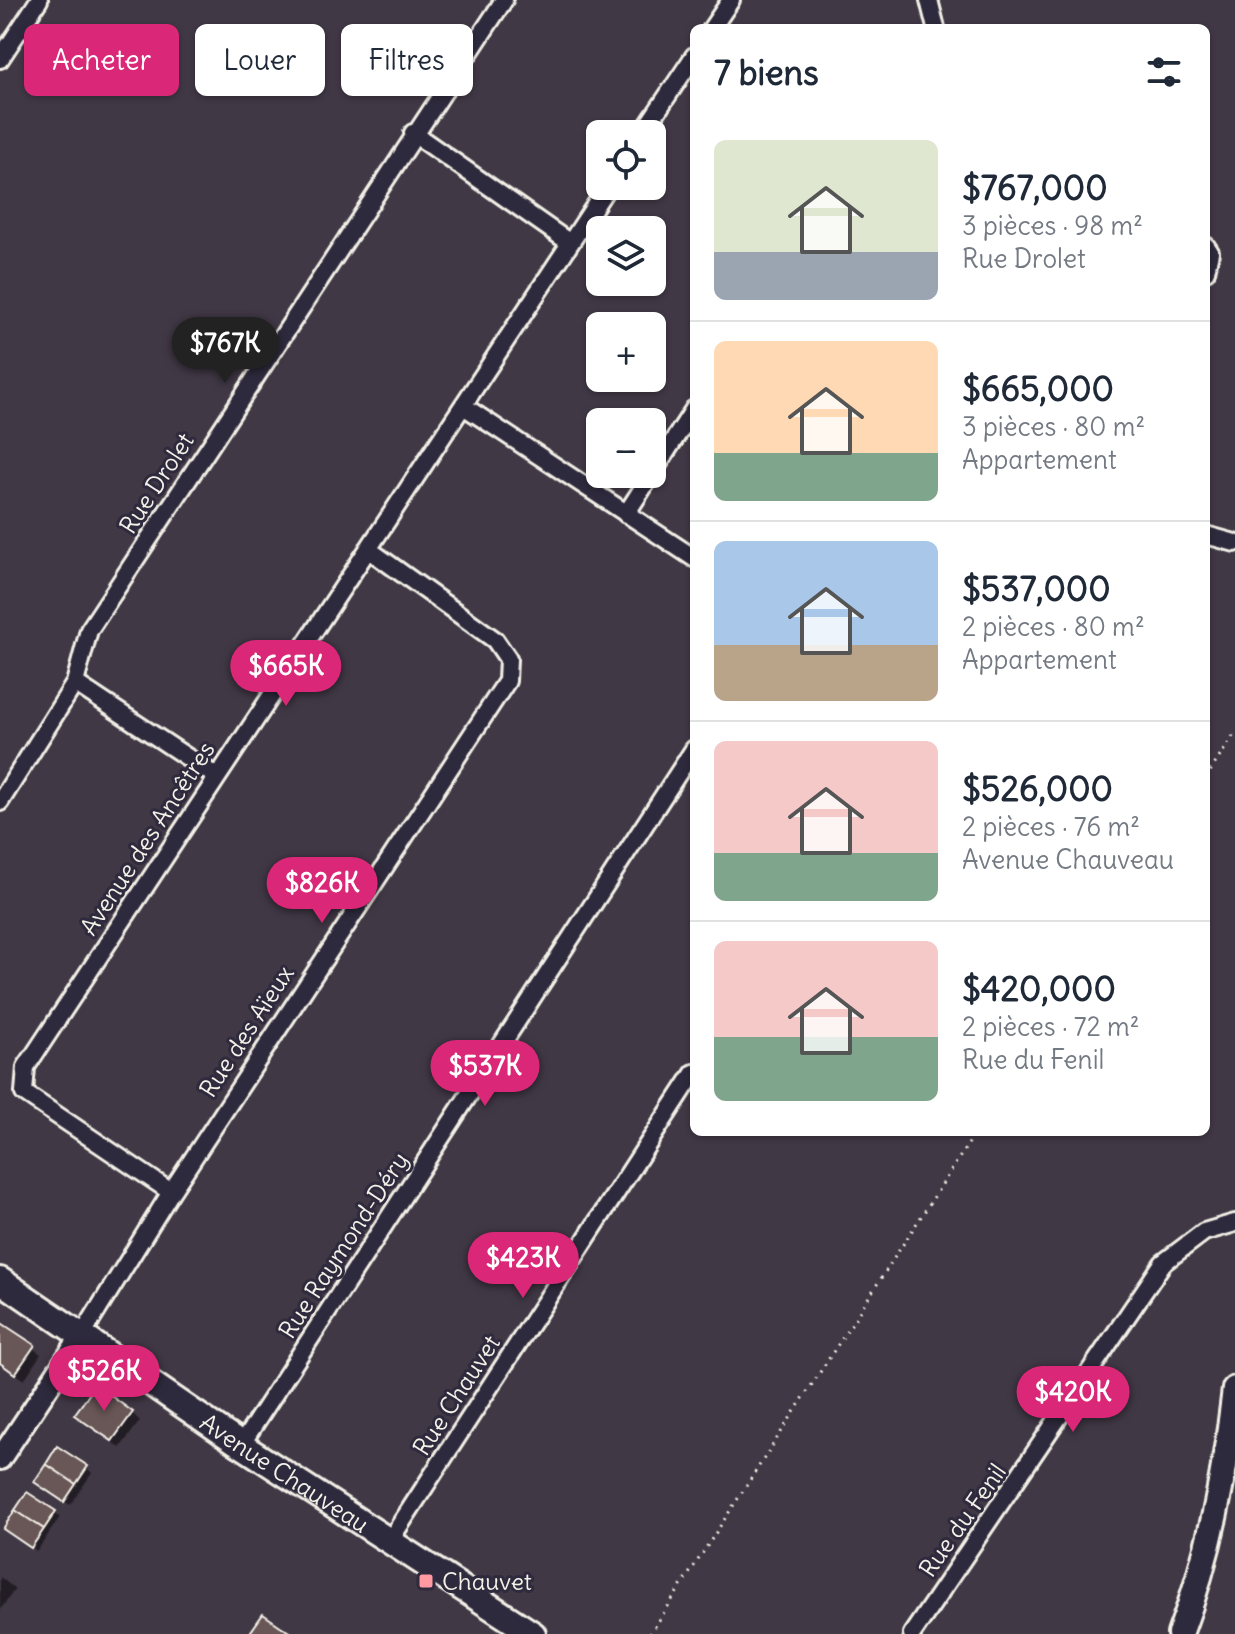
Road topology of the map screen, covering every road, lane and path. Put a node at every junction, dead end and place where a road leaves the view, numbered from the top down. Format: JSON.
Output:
{"nodes":[{"id":1,"x":39,"y":0,"type":"edge"},
{"id":2,"x":504,"y":0,"type":"edge"},
{"id":3,"x":731,"y":0,"type":"edge"},
{"id":4,"x":715,"y":24,"type":"edge"},
{"id":5,"x":0,"y":59,"type":"edge"},
{"id":6,"x":690,"y":62,"type":"edge"},
{"id":7,"x":651,"y":120,"type":"edge"},
{"id":8,"x":413,"y":133,"type":"junction"},
{"id":9,"x":599,"y":200,"type":"edge"},
{"id":10,"x":570,"y":243,"type":"junction"},
{"id":11,"x":465,"y":407,"type":"junction"},
{"id":12,"x":690,"y":415,"type":"edge"},
{"id":13,"x":626,"y":514,"type":"junction"},
{"id":14,"x":1210,"y":536,"type":"edge"},
{"id":15,"x":1235,"y":543,"type":"edge"},
{"id":16,"x":368,"y":549,"type":"junction"},
{"id":17,"x":690,"y":555,"type":"edge"},
{"id":18,"x":75,"y":683,"type":"junction"},
{"id":19,"x":1235,"y":733,"type":"edge"},
{"id":20,"x":690,"y":755,"type":"edge"},
{"id":21,"x":1210,"y":772,"type":"edge"},
{"id":22,"x":217,"y":777,"type":"junction"},
{"id":23,"x":0,"y":802,"type":"edge"},
{"id":24,"x":690,"y":1079,"type":"edge"},
{"id":25,"x":973,"y":1136,"type":"edge"},
{"id":26,"x":171,"y":1192,"type":"junction"},
{"id":27,"x":1235,"y":1223,"type":"edge"},
{"id":28,"x":0,"y":1280,"type":"edge"},
{"id":29,"x":81,"y":1337,"type":"junction"},
{"id":30,"x":1235,"y":1389,"type":"edge"},
{"id":31,"x":241,"y":1445,"type":"junction"},
{"id":32,"x":0,"y":1459,"type":"edge"},
{"id":33,"x":392,"y":1544,"type":"junction"},
{"id":34,"x":533,"y":1634,"type":"edge"},
{"id":35,"x":650,"y":1634,"type":"edge"},
{"id":36,"x":912,"y":1634,"type":"edge"},
{"id":37,"x":1180,"y":1634,"type":"edge"}],
"edges":[{"from":1,"to":5,"type":"street"},
{"from":2,"to":8,"type":"street","name":"Rue Drolet"},
{"from":3,"to":4,"type":"street"},
{"from":6,"to":7,"type":"street"},
{"from":8,"to":10,"type":"street"},
{"from":8,"to":18,"type":"street","name":"Rue Drolet"},
{"from":9,"to":10,"type":"street","name":"Avenue des Ancêtres"},
{"from":10,"to":11,"type":"street","name":"Avenue des Ancêtres"},
{"from":11,"to":13,"type":"street"},
{"from":11,"to":16,"type":"street","name":"Avenue des Ancêtres"},
{"from":12,"to":13,"type":"street"},
{"from":13,"to":17,"type":"street"},
{"from":14,"to":15,"type":"street"},
{"from":16,"to":22,"type":"street","name":"Avenue des Ancêtres"},
{"from":16,"to":26,"type":"street","name":"Rue des Aïeux"},
{"from":18,"to":22,"type":"street"},
{"from":18,"to":23,"type":"street","name":"Rue Drolet"},
{"from":19,"to":21,"type":"path"},
{"from":20,"to":31,"type":"street","name":"Rue Raymond-Déry"},
{"from":22,"to":26,"type":"street","name":"Avenue des Ancêtres"},
{"from":24,"to":33,"type":"street","name":"Rue Chauvet"},
{"from":25,"to":35,"type":"path"},
{"from":26,"to":29,"type":"street","name":"Rue des Aïeux"},
{"from":27,"to":36,"type":"street","name":"Rue du Fenil"},
{"from":28,"to":29,"type":"main road","name":"Avenue Chauveau"},
{"from":29,"to":31,"type":"main road","name":"Avenue Chauveau"},
{"from":29,"to":32,"type":"street","name":"Rue des Aïeux"},
{"from":30,"to":37,"type":"main road"},
{"from":31,"to":33,"type":"main road","name":"Avenue Chauveau"},
{"from":33,"to":34,"type":"main road","name":"Avenue Chauveau"}]}
